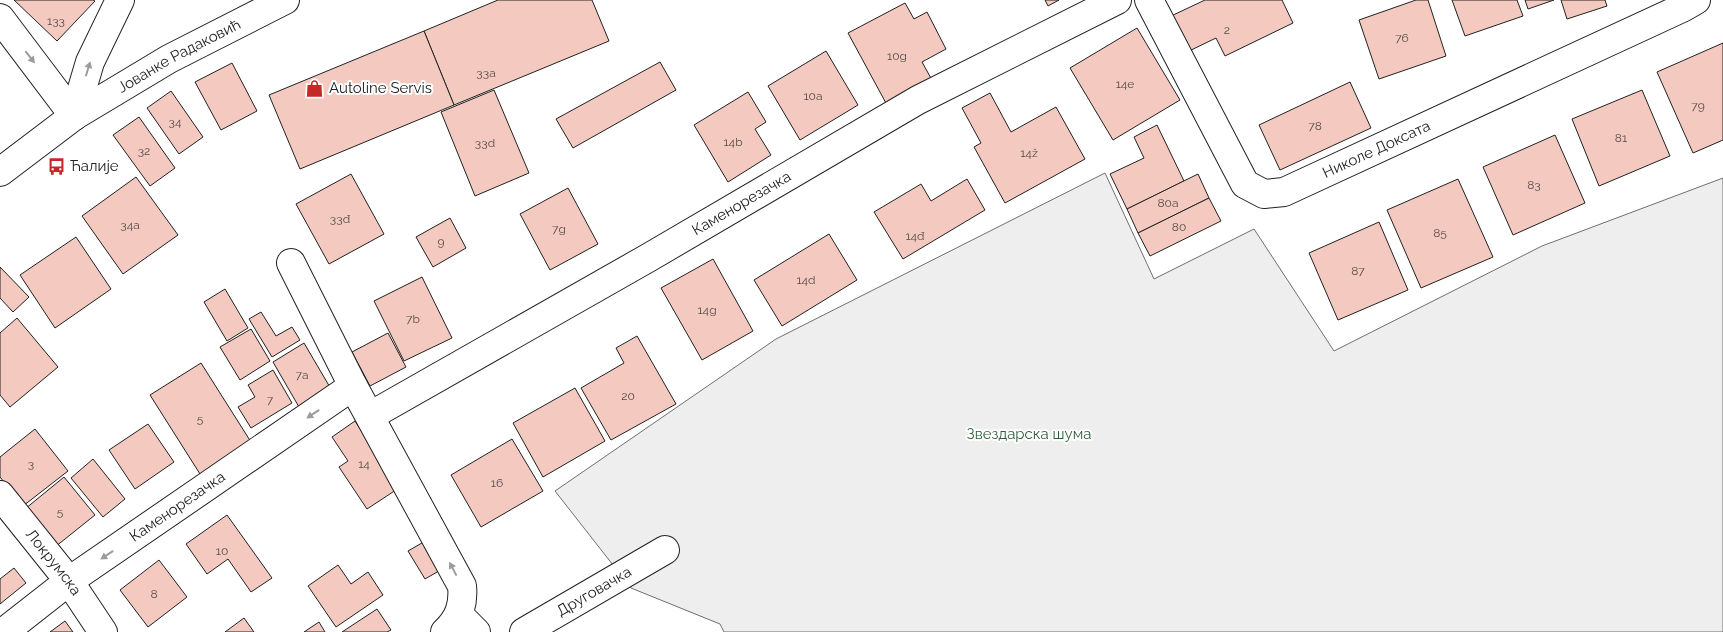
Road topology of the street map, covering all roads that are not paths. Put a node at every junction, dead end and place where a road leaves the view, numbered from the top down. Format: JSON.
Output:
{"nodes":[{"id":1,"x":120,"y":0,"type":"edge"},
{"id":2,"x":285,"y":0,"type":"edge"},
{"id":3,"x":1117,"y":0,"type":"edge"},
{"id":4,"x":1149,"y":0,"type":"edge"},
{"id":5,"x":1696,"y":0,"type":"edge"},
{"id":6,"x":0,"y":18,"type":"edge"},
{"id":7,"x":74,"y":116,"type":"junction"},
{"id":8,"x":0,"y":172,"type":"edge"},
{"id":9,"x":291,"y":263,"type":"dead end"},
{"id":10,"x":353,"y":386,"type":"junction"},
{"id":11,"x":370,"y":416,"type":"junction"},
{"id":12,"x":0,"y":495,"type":"edge"},
{"id":13,"x":665,"y":550,"type":"dead end"},
{"id":14,"x":69,"y":581,"type":"junction"},
{"id":15,"x":460,"y":626,"type":"edge"},
{"id":16,"x":4,"y":632,"type":"edge"},
{"id":17,"x":103,"y":632,"type":"edge"},
{"id":18,"x":524,"y":632,"type":"edge"}],
"edges":[{"from":7,"to":1,"type":"street","one_way":true},
{"from":2,"to":7,"type":"street","name":"Јованке Радаковић"},
{"from":3,"to":11,"type":"street","name":"Каменорезачка"},
{"from":4,"to":5,"type":"street","name":"Николе Доксата"},
{"from":6,"to":7,"type":"street","one_way":true},
{"from":7,"to":8,"type":"street","name":"Јованке Радаковић"},
{"from":9,"to":10,"type":"street"},
{"from":10,"to":11,"type":"street"},
{"from":10,"to":14,"type":"street","name":"Каменорезачка","one_way":true},
{"from":15,"to":11,"type":"street","one_way":true},
{"from":12,"to":14,"type":"street","name":"Локрумска"},
{"from":13,"to":18,"type":"street","name":"Друговачка"},
{"from":14,"to":16,"type":"street","name":"Каменорезачка"},
{"from":14,"to":17,"type":"street","name":"Локрумска"}]}
